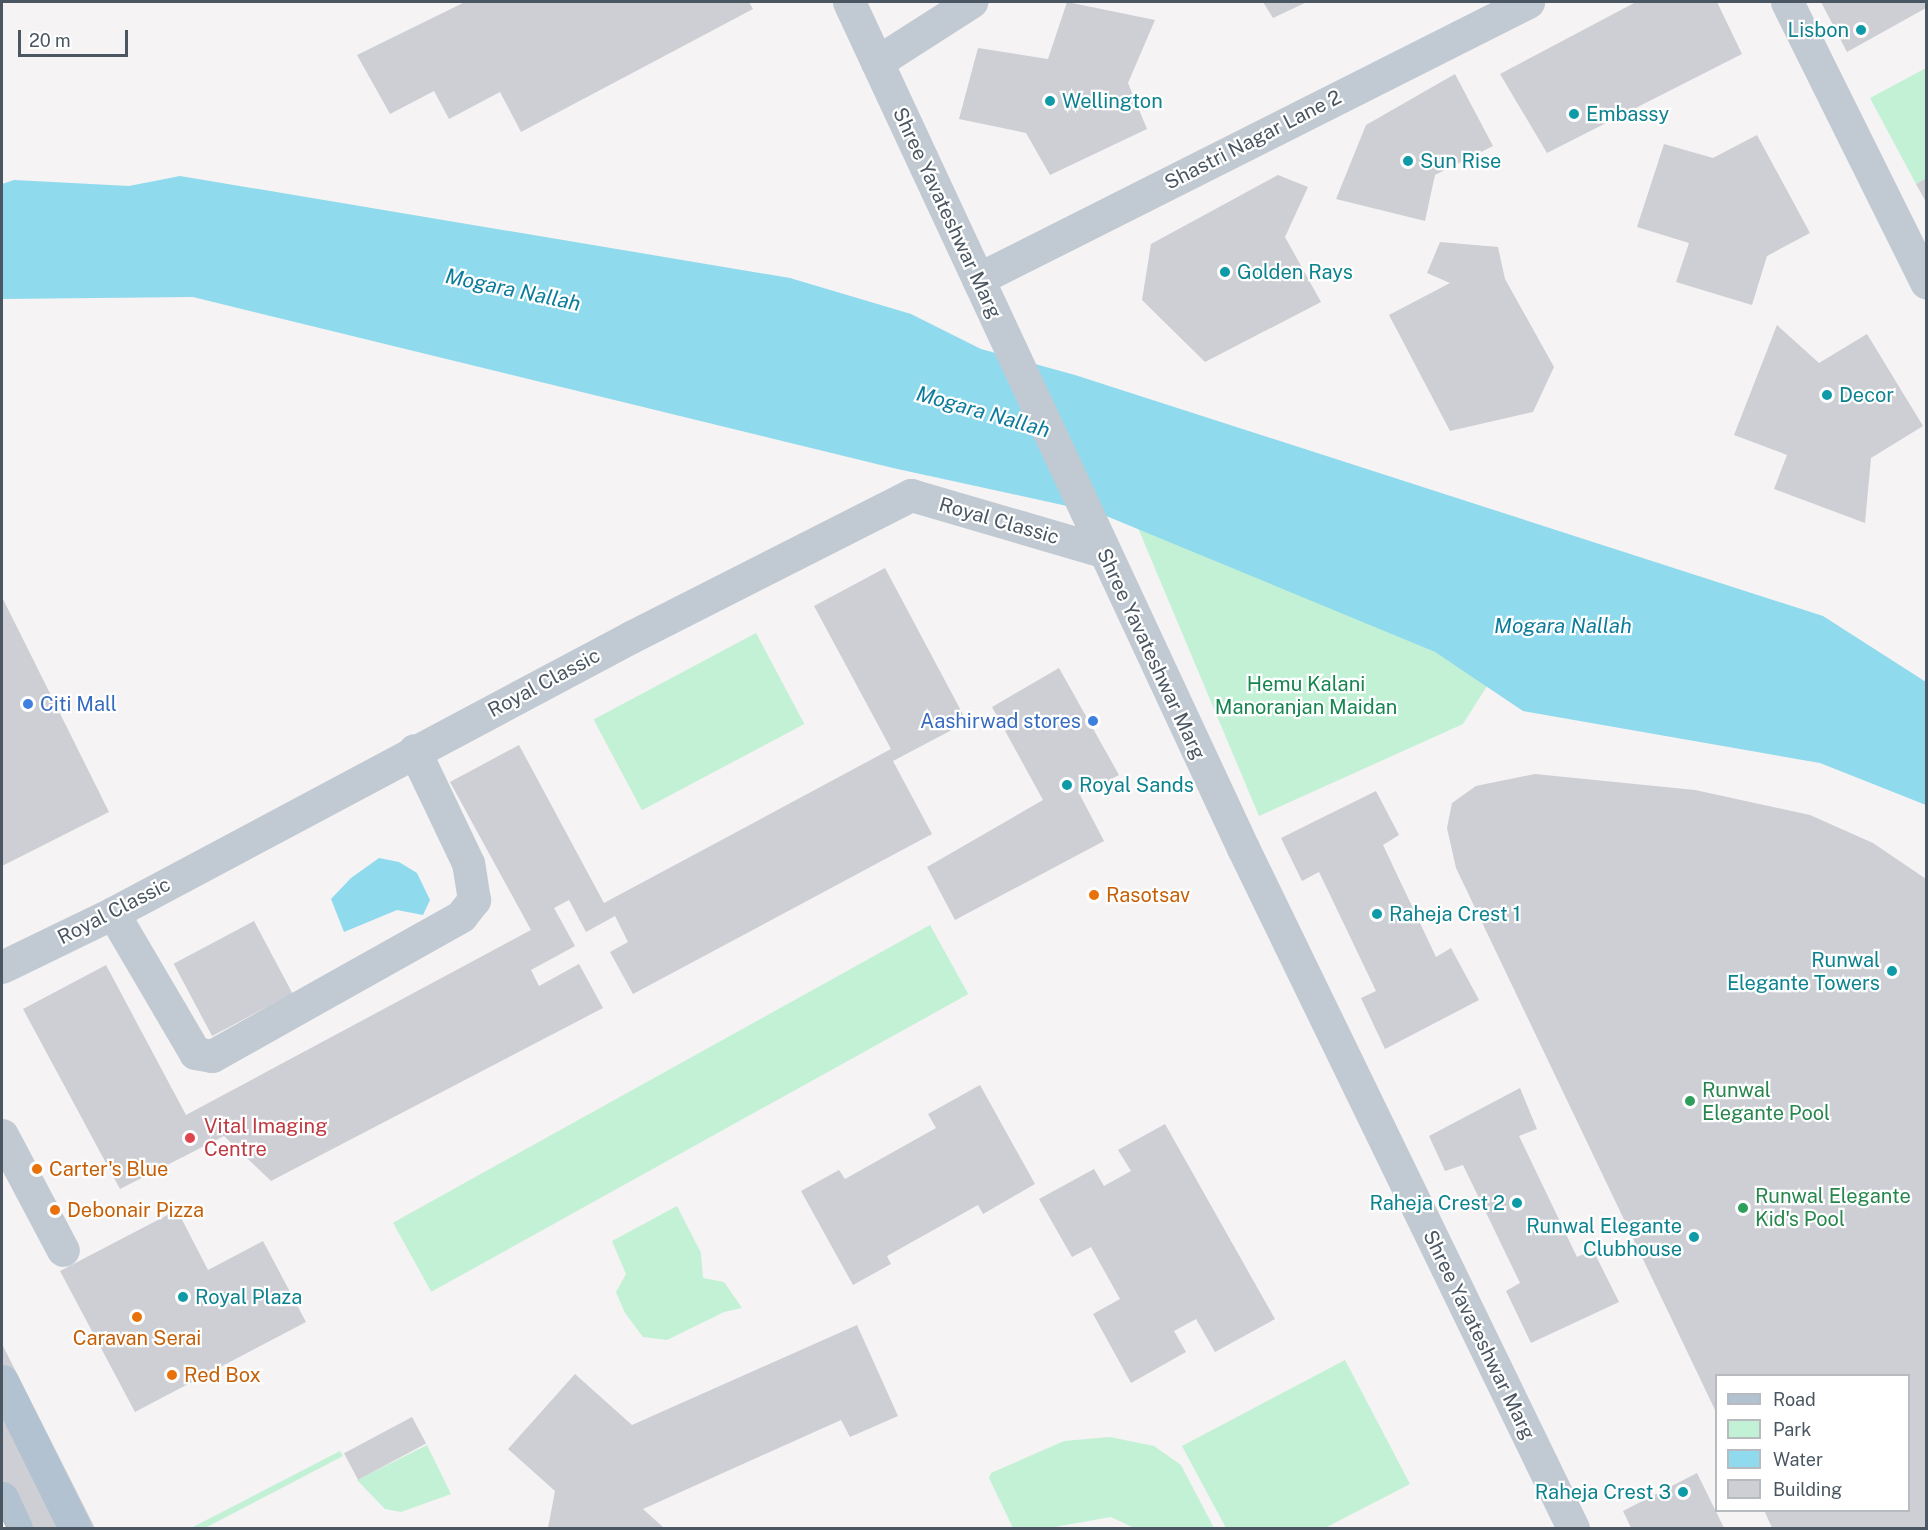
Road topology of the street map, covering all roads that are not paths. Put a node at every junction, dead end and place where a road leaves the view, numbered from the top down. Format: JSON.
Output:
{"nodes":[{"id":1,"x":849,"y":2,"type":"edge"},
{"id":2,"x":971,"y":2,"type":"edge"},
{"id":3,"x":1528,"y":2,"type":"edge"},
{"id":4,"x":1787,"y":2,"type":"edge"},
{"id":5,"x":1492,"y":10,"type":"edge"},
{"id":6,"x":877,"y":62,"type":"junction"},
{"id":7,"x":978,"y":279,"type":"junction"},
{"id":8,"x":1926,"y":282,"type":"edge"},
{"id":9,"x":1098,"y":540,"type":"junction"},
{"id":10,"x":414,"y":750,"type":"junction"},
{"id":11,"x":113,"y":913,"type":"junction"},
{"id":12,"x":2,"y":967,"type":"edge"},
{"id":13,"x":2,"y":1135,"type":"edge"},
{"id":14,"x":63,"y":1250,"type":"dead end"},
{"id":15,"x":2,"y":1381,"type":"edge"},
{"id":16,"x":2,"y":1498,"type":"edge"},
{"id":17,"x":16,"y":1528,"type":"edge"},
{"id":18,"x":75,"y":1528,"type":"edge"},
{"id":19,"x":1573,"y":1528,"type":"edge"}],
"edges":[{"from":1,"to":6,"type":"street","name":"Shree Yavateshwar Marg"},
{"from":2,"to":6,"type":"street"},
{"from":3,"to":5,"type":"street","name":"Shastri Nagar Lane 2"},
{"from":4,"to":8,"type":"street"},
{"from":5,"to":7,"type":"street","name":"Shastri Nagar Lane 2"},
{"from":6,"to":7,"type":"street","name":"Shree Yavateshwar Marg"},
{"from":7,"to":9,"type":"street","name":"Shree Yavateshwar Marg"},
{"from":9,"to":10,"type":"street","name":"Royal Classic"},
{"from":9,"to":19,"type":"street","name":"Shree Yavateshwar Marg"},
{"from":10,"to":11,"type":"street","name":"Royal Classic"},
{"from":10,"to":11,"type":"street"},
{"from":11,"to":12,"type":"street","name":"Royal Classic"},
{"from":13,"to":14,"type":"street"},
{"from":15,"to":18,"type":"main road"},
{"from":16,"to":17,"type":"main road"}]}
